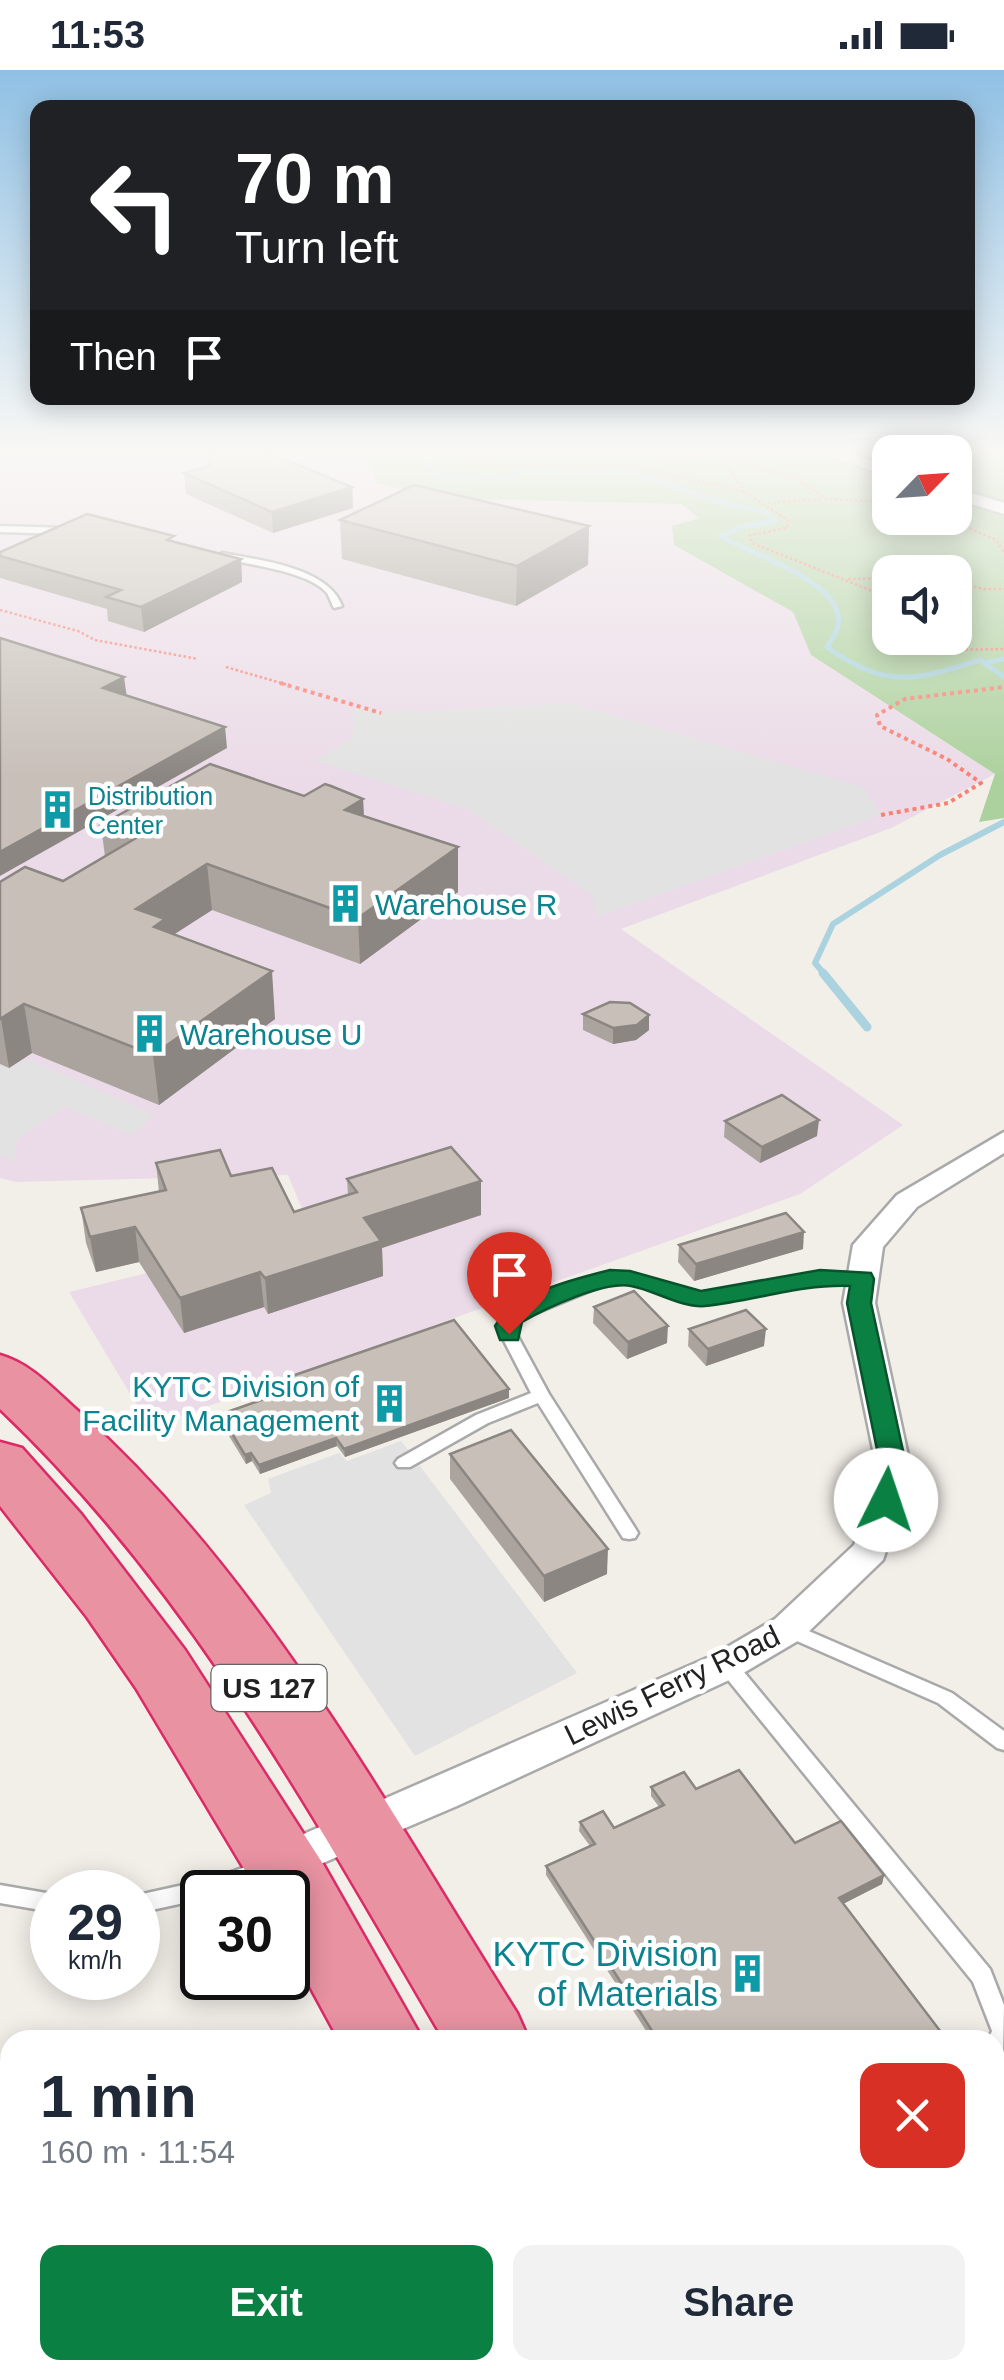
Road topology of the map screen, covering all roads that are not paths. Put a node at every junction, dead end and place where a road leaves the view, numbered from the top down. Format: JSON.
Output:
{"nodes":[{"id":1,"x":245,"y":561,"type":"edge"},
{"id":2,"x":337,"y":606,"type":"dead end"},
{"id":3,"x":1004,"y":1141,"type":"edge"},
{"id":4,"x":863,"y":1279,"type":"junction"},
{"id":5,"x":0,"y":1374,"type":"edge"},
{"id":6,"x":541,"y":1395,"type":"junction"},
{"id":7,"x":404,"y":1463,"type":"dead end"},
{"id":8,"x":0,"y":1464,"type":"edge"},
{"id":9,"x":628,"y":1533,"type":"dead end"},
{"id":10,"x":788,"y":1629,"type":"junction"},
{"id":11,"x":726,"y":1665,"type":"junction"},
{"id":12,"x":1004,"y":1742,"type":"edge"},
{"id":13,"x":358,"y":1830,"type":"junction"},
{"id":14,"x":282,"y":1862,"type":"junction"},
{"id":15,"x":0,"y":1894,"type":"edge"},
{"id":16,"x":30,"y":1899,"type":"edge"},
{"id":17,"x":160,"y":1899,"type":"edge"},
{"id":18,"x":376,"y":2030,"type":"edge"},
{"id":19,"x":482,"y":2030,"type":"edge"},
{"id":20,"x":1002,"y":2030,"type":"edge"}],
"edges":[{"from":1,"to":2,"type":"lane"},
{"from":3,"to":4,"type":"street","name":"Lewis Ferry Road"},
{"from":4,"to":6,"type":"lane"},
{"from":4,"to":10,"type":"street","name":"Lewis Ferry Road"},
{"from":5,"to":13,"type":"highway","number":"US 127"},
{"from":6,"to":7,"type":"lane"},
{"from":6,"to":9,"type":"lane"},
{"from":8,"to":14,"type":"highway","number":"US 127"},
{"from":10,"to":11,"type":"street","name":"Lewis Ferry Road"},
{"from":10,"to":12,"type":"lane"},
{"from":11,"to":13,"type":"street","name":"Lewis Ferry Road"},
{"from":11,"to":20,"type":"lane"},
{"from":13,"to":14,"type":"street","name":"Lewis Ferry Road"},
{"from":13,"to":19,"type":"highway","number":"US 127"},
{"from":14,"to":17,"type":"lane"},
{"from":14,"to":18,"type":"highway","number":"US 127"},
{"from":15,"to":16,"type":"lane"}]}
